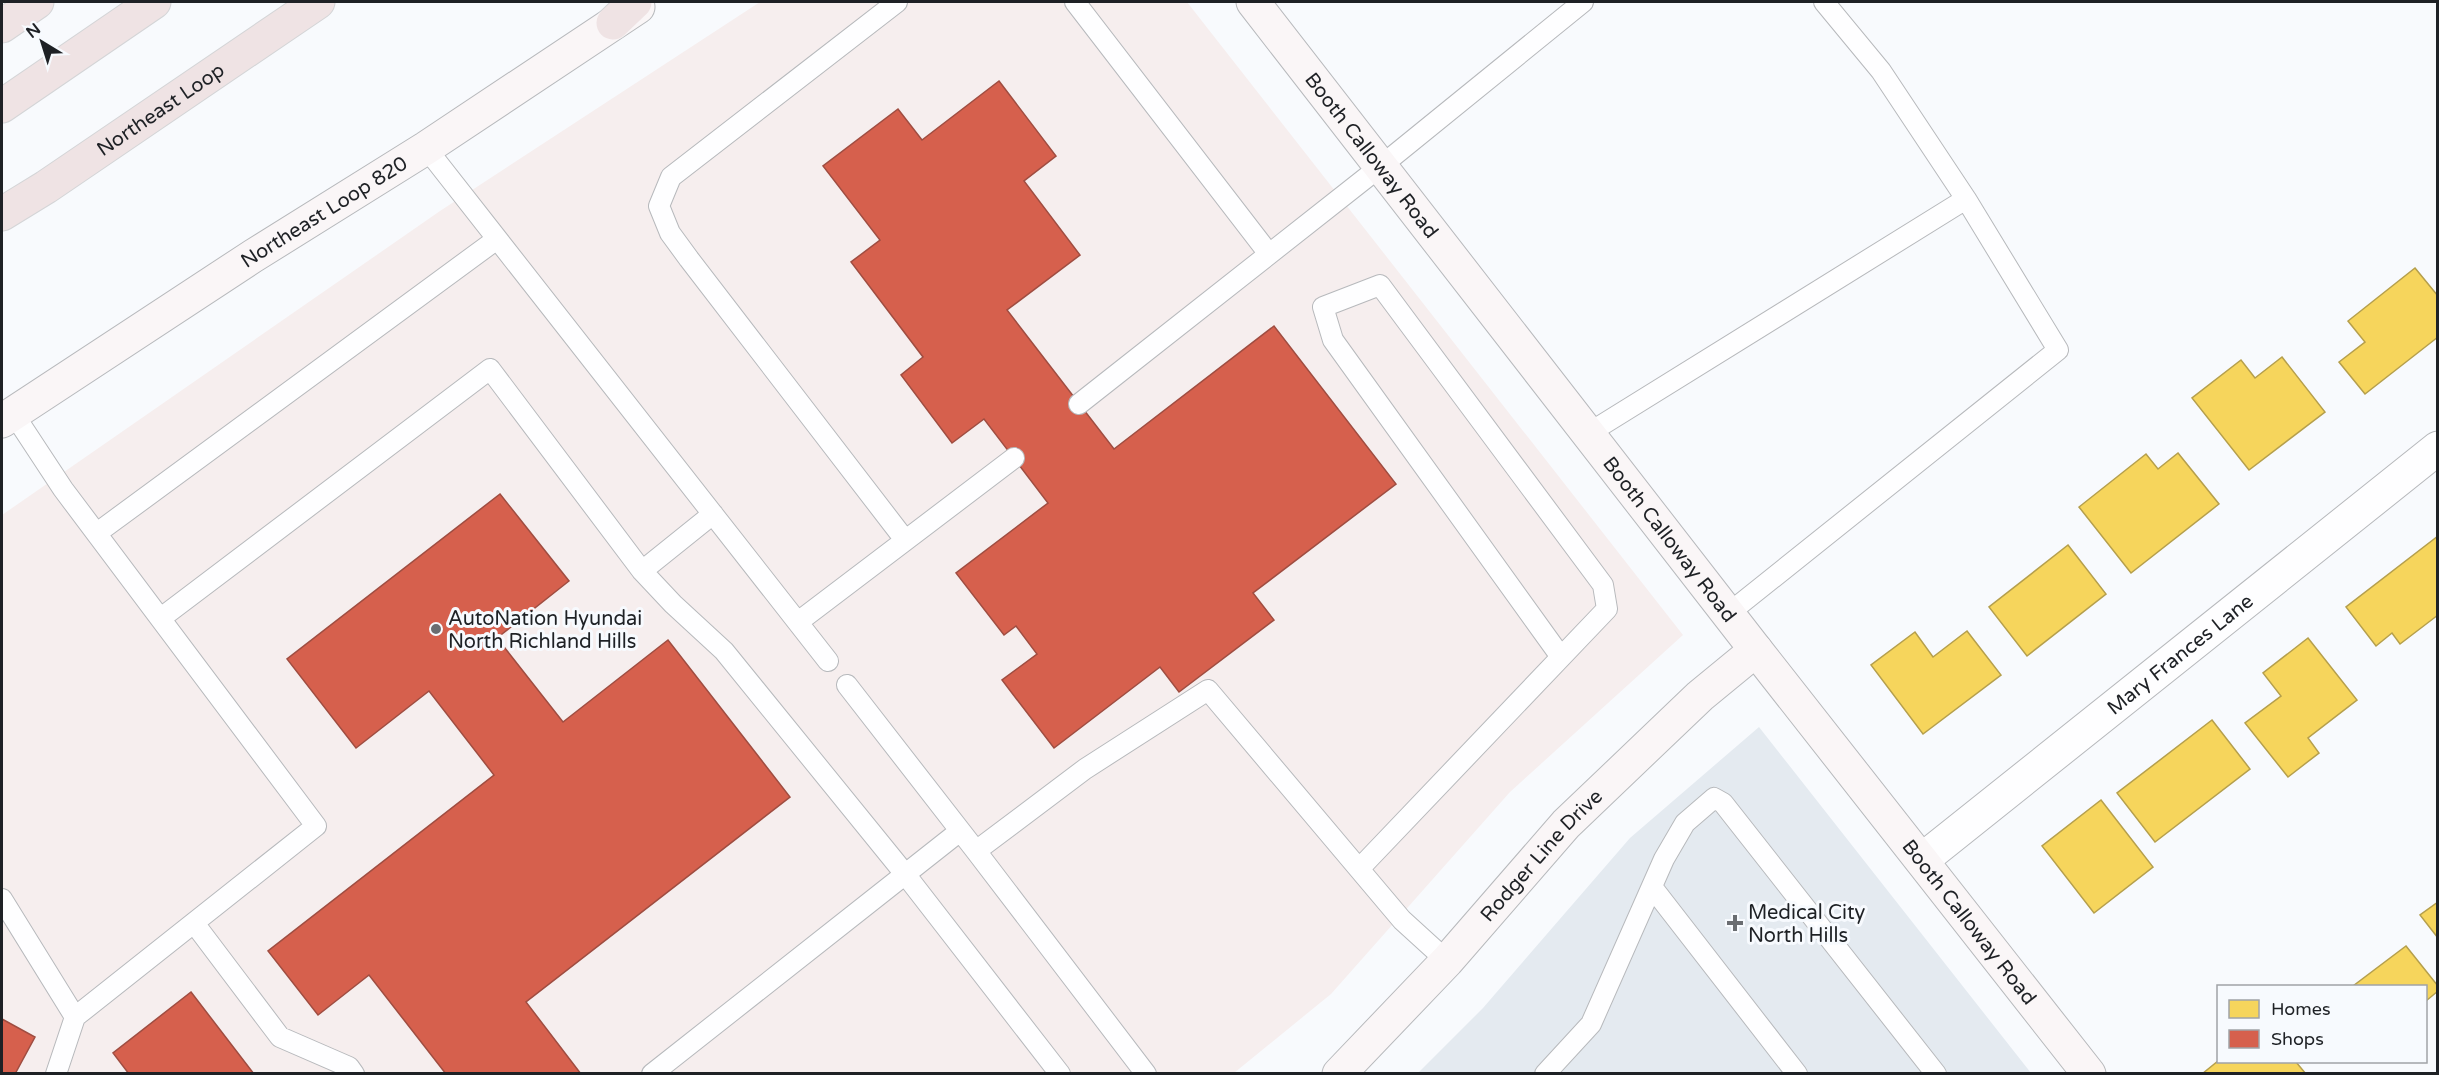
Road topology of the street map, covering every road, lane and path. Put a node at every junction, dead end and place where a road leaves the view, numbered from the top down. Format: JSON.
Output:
{"nodes":[{"id":1,"x":37,"y":2,"type":"edge"},
{"id":2,"x":154,"y":2,"type":"edge"},
{"id":3,"x":318,"y":2,"type":"edge"},
{"id":4,"x":647,"y":2,"type":"edge"},
{"id":5,"x":897,"y":2,"type":"edge"},
{"id":6,"x":1075,"y":2,"type":"edge"},
{"id":7,"x":1255,"y":2,"type":"edge"},
{"id":8,"x":1583,"y":2,"type":"edge"},
{"id":9,"x":1824,"y":2,"type":"edge"},
{"id":10,"x":624,"y":12,"type":"edge"},
{"id":11,"x":2,"y":26,"type":"edge"},
{"id":12,"x":2,"y":106,"type":"edge"},
{"id":13,"x":426,"y":148,"type":"junction"},
{"id":14,"x":1381,"y":166,"type":"junction"},
{"id":15,"x":1966,"y":199,"type":"junction"},
{"id":16,"x":2,"y":214,"type":"edge"},
{"id":17,"x":497,"y":239,"type":"junction"},
{"id":18,"x":1269,"y":254,"type":"junction"},
{"id":19,"x":1079,"y":404,"type":"dead end"},
{"id":20,"x":7,"y":417,"type":"edge"},
{"id":21,"x":1589,"y":432,"type":"junction"},
{"id":22,"x":2438,"y":448,"type":"edge"},
{"id":23,"x":1014,"y":458,"type":"dead end"},
{"id":24,"x":713,"y":514,"type":"junction"},
{"id":25,"x":97,"y":533,"type":"junction"},
{"id":26,"x":905,"y":540,"type":"junction"},
{"id":27,"x":642,"y":571,"type":"junction"},
{"id":28,"x":1729,"y":613,"type":"junction"},
{"id":29,"x":161,"y":618,"type":"junction"},
{"id":30,"x":798,"y":622,"type":"junction"},
{"id":31,"x":1756,"y":650,"type":"junction"},
{"id":32,"x":1561,"y":657,"type":"junction"},
{"id":33,"x":828,"y":661,"type":"dead end"},
{"id":34,"x":847,"y":685,"type":"dead end"},
{"id":35,"x":960,"y":831,"type":"junction"},
{"id":36,"x":976,"y":850,"type":"junction"},
{"id":37,"x":1922,"y":860,"type":"junction"},
{"id":38,"x":1359,"y":869,"type":"junction"},
{"id":39,"x":905,"y":874,"type":"junction"},
{"id":40,"x":1652,"y":887,"type":"junction"},
{"id":41,"x":2,"y":899,"type":"edge"},
{"id":42,"x":194,"y":923,"type":"junction"},
{"id":43,"x":1447,"y":961,"type":"junction"},
{"id":44,"x":75,"y":1017,"type":"junction"},
{"id":45,"x":56,"y":1074,"type":"edge"},
{"id":46,"x":354,"y":1074,"type":"edge"},
{"id":47,"x":652,"y":1074,"type":"edge"},
{"id":48,"x":1060,"y":1074,"type":"edge"},
{"id":49,"x":1146,"y":1074,"type":"edge"},
{"id":50,"x":1339,"y":1074,"type":"edge"},
{"id":51,"x":1545,"y":1074,"type":"edge"},
{"id":52,"x":1797,"y":1074,"type":"edge"},
{"id":53,"x":1936,"y":1074,"type":"edge"},
{"id":54,"x":2089,"y":1074,"type":"edge"}],
"edges":[{"from":1,"to":11,"type":"highway"},
{"from":2,"to":12,"type":"highway"},
{"from":3,"to":16,"type":"highway","name":"Northeast Loop"},
{"from":4,"to":10,"type":"street","name":"Northeast Loop 820"},
{"from":5,"to":26,"type":"lane"},
{"from":6,"to":18,"type":"lane"},
{"from":7,"to":14,"type":"street","name":"Booth Calloway Road"},
{"from":8,"to":14,"type":"lane"},
{"from":9,"to":15,"type":"lane"},
{"from":10,"to":13,"type":"street","name":"Northeast Loop 820"},
{"from":13,"to":17,"type":"lane"},
{"from":13,"to":20,"type":"street","name":"Northeast Loop 820"},
{"from":14,"to":18,"type":"lane"},
{"from":14,"to":21,"type":"street","name":"Booth Calloway Road"},
{"from":15,"to":21,"type":"lane"},
{"from":15,"to":28,"type":"lane"},
{"from":17,"to":24,"type":"lane"},
{"from":17,"to":25,"type":"lane"},
{"from":18,"to":19,"type":"lane"},
{"from":20,"to":25,"type":"lane"},
{"from":21,"to":28,"type":"street","name":"Booth Calloway Road"},
{"from":22,"to":37,"type":"street","name":"Mary Frances Lane"},
{"from":23,"to":26,"type":"lane"},
{"from":24,"to":27,"type":"lane"},
{"from":24,"to":30,"type":"lane"},
{"from":25,"to":29,"type":"lane"},
{"from":26,"to":30,"type":"lane"},
{"from":27,"to":29,"type":"lane"},
{"from":27,"to":39,"type":"lane"},
{"from":28,"to":31,"type":"street","name":"Booth Calloway Road"},
{"from":29,"to":42,"type":"lane"},
{"from":30,"to":33,"type":"lane"},
{"from":31,"to":37,"type":"street","name":"Booth Calloway Road"},
{"from":31,"to":43,"type":"street","name":"Rodger Line Drive"},
{"from":32,"to":32,"type":"lane"},
{"from":32,"to":38,"type":"lane"},
{"from":34,"to":35,"type":"lane"},
{"from":35,"to":36,"type":"lane"},
{"from":35,"to":39,"type":"lane"},
{"from":36,"to":38,"type":"lane"},
{"from":36,"to":49,"type":"lane"},
{"from":37,"to":54,"type":"street","name":"Booth Calloway Road"},
{"from":38,"to":43,"type":"lane"},
{"from":39,"to":47,"type":"lane"},
{"from":39,"to":48,"type":"lane"},
{"from":40,"to":51,"type":"lane"},
{"from":40,"to":52,"type":"lane"},
{"from":40,"to":53,"type":"lane"},
{"from":41,"to":44,"type":"lane"},
{"from":42,"to":44,"type":"lane"},
{"from":42,"to":46,"type":"lane"},
{"from":43,"to":50,"type":"street","name":"Rodger Line Drive"},
{"from":44,"to":45,"type":"lane"}]}
